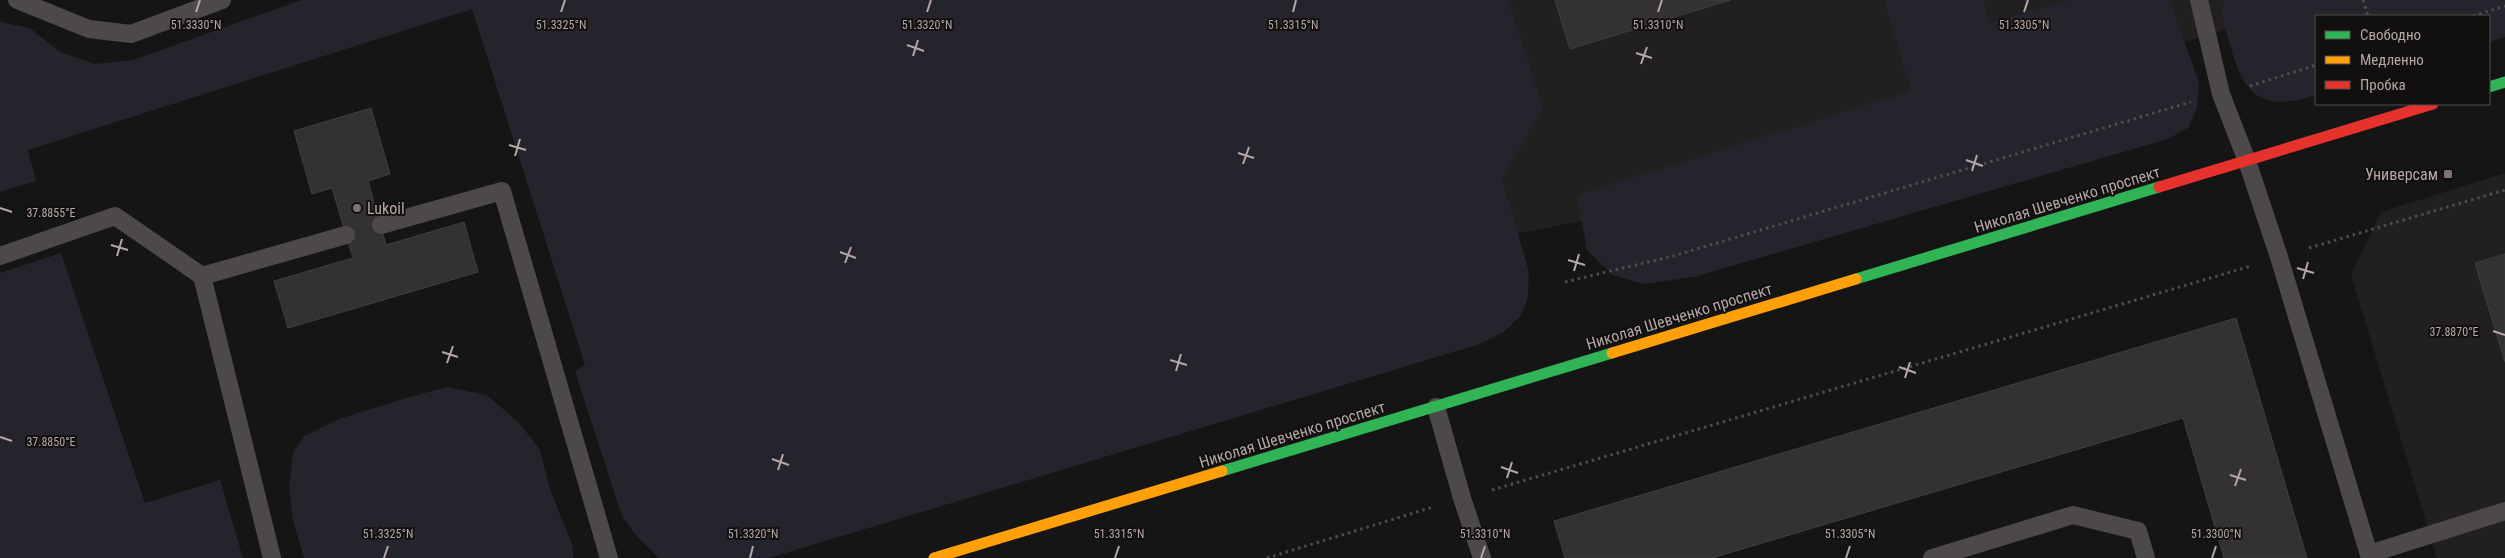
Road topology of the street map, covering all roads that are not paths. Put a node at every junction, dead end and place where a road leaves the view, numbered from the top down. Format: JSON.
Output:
{"nodes":[{"id":1,"x":17,"y":0,"type":"edge"},
{"id":2,"x":222,"y":0,"type":"edge"},
{"id":3,"x":2199,"y":0,"type":"edge"},
{"id":4,"x":2505,"y":82,"type":"edge"},
{"id":5,"x":2490,"y":87,"type":"edge"},
{"id":6,"x":2430,"y":105,"type":"edge"},
{"id":7,"x":2247,"y":161,"type":"junction"},
{"id":8,"x":381,"y":225,"type":"dead end"},
{"id":9,"x":346,"y":235,"type":"dead end"},
{"id":10,"x":0,"y":256,"type":"edge"},
{"id":11,"x":202,"y":276,"type":"junction"},
{"id":12,"x":1436,"y":407,"type":"junction"},
{"id":13,"x":2505,"y":511,"type":"edge"},
{"id":14,"x":2370,"y":556,"type":"edge"},
{"id":15,"x":272,"y":558,"type":"edge"},
{"id":16,"x":609,"y":558,"type":"edge"},
{"id":17,"x":934,"y":558,"type":"edge"},
{"id":18,"x":1482,"y":558,"type":"edge"},
{"id":19,"x":1932,"y":558,"type":"edge"},
{"id":20,"x":2146,"y":558,"type":"edge"}],
"edges":[{"from":1,"to":2,"type":"lane"},
{"from":3,"to":7,"type":"lane"},
{"from":4,"to":5,"type":"main road"},
{"from":6,"to":7,"type":"main road","name":"Николая Шевченко проспект"},
{"from":7,"to":12,"type":"main road","name":"Николая Шевченко проспект"},
{"from":7,"to":14,"type":"lane"},
{"from":8,"to":16,"type":"lane"},
{"from":9,"to":11,"type":"lane"},
{"from":10,"to":11,"type":"lane"},
{"from":11,"to":15,"type":"lane"},
{"from":12,"to":17,"type":"main road","name":"Николая Шевченко проспект"},
{"from":12,"to":18,"type":"lane"},
{"from":13,"to":14,"type":"lane"},
{"from":19,"to":20,"type":"lane"}]}
